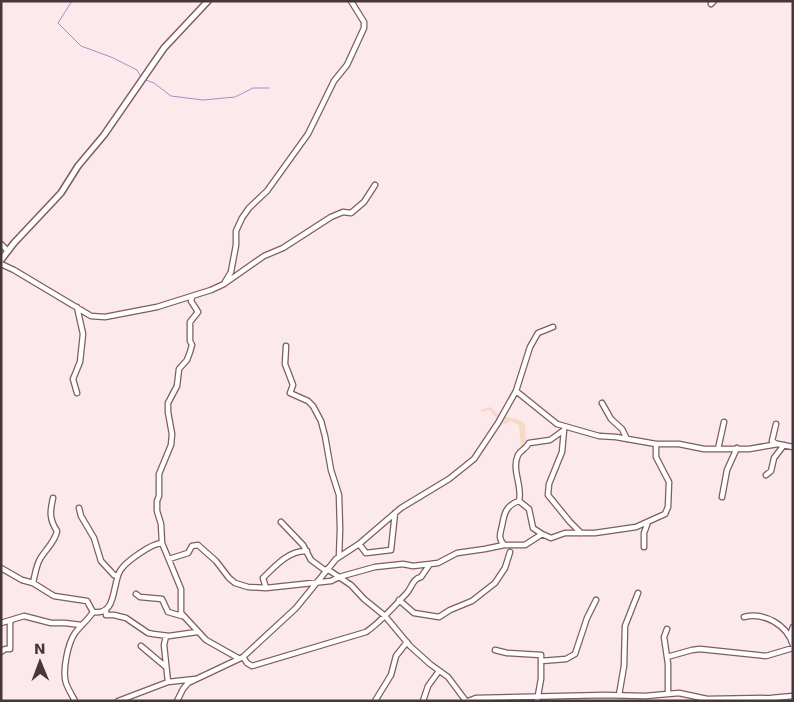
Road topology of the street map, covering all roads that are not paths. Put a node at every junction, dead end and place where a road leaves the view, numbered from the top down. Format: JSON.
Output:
{"nodes":[{"id":1,"x":208,"y":1,"type":"edge"},
{"id":2,"x":351,"y":1,"type":"edge"},
{"id":3,"x":375,"y":185,"type":"dead end"},
{"id":4,"x":1,"y":244,"type":"edge"},
{"id":5,"x":8,"y":251,"type":"junction"},
{"id":6,"x":1,"y":260,"type":"edge"},
{"id":7,"x":1,"y":264,"type":"edge"},
{"id":8,"x":224,"y":284,"type":"junction"},
{"id":9,"x":192,"y":296,"type":"junction"},
{"id":10,"x":77,"y":307,"type":"junction"},
{"id":11,"x":553,"y":326,"type":"dead end"},
{"id":12,"x":286,"y":346,"type":"dead end"},
{"id":13,"x":516,"y":391,"type":"junction"},
{"id":14,"x":77,"y":393,"type":"dead end"},
{"id":15,"x":602,"y":403,"type":"dead end"},
{"id":16,"x":724,"y":422,"type":"dead end"},
{"id":17,"x":776,"y":424,"type":"dead end"},
{"id":18,"x":564,"y":428,"type":"junction"},
{"id":19,"x":627,"y":438,"type":"junction"},
{"id":20,"x":656,"y":444,"type":"junction"},
{"id":21,"x":778,"y":444,"type":"junction"},
{"id":22,"x":784,"y":446,"type":"junction"},
{"id":23,"x":793,"y":447,"type":"edge"},
{"id":24,"x":737,"y":448,"type":"junction"},
{"id":25,"x":718,"y":449,"type":"junction"},
{"id":26,"x":766,"y":475,"type":"dead end"},
{"id":27,"x":722,"y":497,"type":"dead end"},
{"id":28,"x":53,"y":498,"type":"dead end"},
{"id":29,"x":519,"y":501,"type":"junction"},
{"id":30,"x":79,"y":508,"type":"dead end"},
{"id":31,"x":395,"y":513,"type":"junction"},
{"id":32,"x":282,"y":522,"type":"dead end"},
{"id":33,"x":648,"y":522,"type":"junction"},
{"id":34,"x":581,"y":533,"type":"junction"},
{"id":35,"x":542,"y":534,"type":"junction"},
{"id":36,"x":162,"y":543,"type":"junction"},
{"id":37,"x":359,"y":544,"type":"junction"},
{"id":38,"x":504,"y":545,"type":"junction"},
{"id":39,"x":644,"y":546,"type":"dead end"},
{"id":40,"x":306,"y":551,"type":"junction"},
{"id":41,"x":510,"y":552,"type":"dead end"},
{"id":42,"x":339,"y":557,"type":"junction"},
{"id":43,"x":169,"y":559,"type":"junction"},
{"id":44,"x":430,"y":564,"type":"junction"},
{"id":45,"x":1,"y":568,"type":"edge"},
{"id":46,"x":326,"y":570,"type":"junction"},
{"id":47,"x":118,"y":576,"type":"junction"},
{"id":48,"x":339,"y":577,"type":"junction"},
{"id":49,"x":33,"y":583,"type":"junction"},
{"id":50,"x":316,"y":583,"type":"junction"},
{"id":51,"x":266,"y":588,"type":"junction"},
{"id":52,"x":638,"y":593,"type":"dead end"},
{"id":53,"x":136,"y":594,"type":"dead end"},
{"id":54,"x":399,"y":600,"type":"junction"},
{"id":55,"x":596,"y":600,"type":"dead end"},
{"id":56,"x":106,"y":611,"type":"junction"},
{"id":57,"x":93,"y":612,"type":"junction"},
{"id":58,"x":182,"y":616,"type":"junction"},
{"id":59,"x":385,"y":616,"type":"junction"},
{"id":60,"x":744,"y":617,"type":"dead end"},
{"id":61,"x":13,"y":618,"type":"junction"},
{"id":62,"x":1,"y":623,"type":"edge"},
{"id":63,"x":81,"y":625,"type":"junction"},
{"id":64,"x":793,"y":627,"type":"edge"},
{"id":65,"x":667,"y":629,"type":"dead end"},
{"id":66,"x":197,"y":632,"type":"junction"},
{"id":67,"x":791,"y":633,"type":"edge"},
{"id":68,"x":166,"y":636,"type":"junction"},
{"id":69,"x":408,"y":642,"type":"junction"},
{"id":70,"x":141,"y":646,"type":"dead end"},
{"id":71,"x":793,"y":647,"type":"edge"},
{"id":72,"x":496,"y":650,"type":"dead end"},
{"id":73,"x":1,"y":652,"type":"edge"},
{"id":74,"x":241,"y":657,"type":"junction"},
{"id":75,"x":667,"y":657,"type":"junction"},
{"id":76,"x":542,"y":661,"type":"junction"},
{"id":77,"x":166,"y":667,"type":"junction"},
{"id":78,"x":439,"y":671,"type":"junction"},
{"id":79,"x":198,"y":678,"type":"junction"},
{"id":80,"x":177,"y":680,"type":"junction"},
{"id":81,"x":168,"y":682,"type":"junction"},
{"id":82,"x":183,"y":688,"type":"junction"},
{"id":83,"x":668,"y":693,"type":"junction"},
{"id":84,"x":619,"y":695,"type":"junction"},
{"id":85,"x":793,"y":696,"type":"edge"},
{"id":86,"x":588,"y":698,"type":"edge"},
{"id":87,"x":537,"y":699,"type":"edge"},
{"id":88,"x":696,"y":699,"type":"edge"},
{"id":89,"x":75,"y":701,"type":"edge"},
{"id":90,"x":118,"y":701,"type":"edge"},
{"id":91,"x":177,"y":701,"type":"edge"},
{"id":92,"x":375,"y":701,"type":"edge"},
{"id":93,"x":423,"y":701,"type":"edge"},
{"id":94,"x":467,"y":701,"type":"edge"}],
"edges":[{"from":1,"to":5,"type":"street"},
{"from":2,"to":8,"type":"street"},
{"from":3,"to":8,"type":"street"},
{"from":4,"to":5,"type":"street"},
{"from":5,"to":6,"type":"street"},
{"from":7,"to":10,"type":"street"},
{"from":8,"to":9,"type":"street"},
{"from":9,"to":10,"type":"street"},
{"from":9,"to":36,"type":"street"},
{"from":10,"to":14,"type":"street"},
{"from":11,"to":13,"type":"street"},
{"from":12,"to":42,"type":"street"},
{"from":13,"to":18,"type":"street"},
{"from":13,"to":31,"type":"street"},
{"from":15,"to":19,"type":"street"},
{"from":16,"to":25,"type":"street"},
{"from":17,"to":21,"type":"street"},
{"from":18,"to":19,"type":"street"},
{"from":18,"to":29,"type":"street"},
{"from":18,"to":34,"type":"street"},
{"from":19,"to":20,"type":"street"},
{"from":20,"to":25,"type":"street"},
{"from":20,"to":33,"type":"street"},
{"from":21,"to":22,"type":"street"},
{"from":21,"to":24,"type":"street"},
{"from":22,"to":23,"type":"street"},
{"from":22,"to":26,"type":"street"},
{"from":24,"to":25,"type":"street"},
{"from":24,"to":27,"type":"street"},
{"from":28,"to":49,"type":"street"},
{"from":29,"to":35,"type":"street"},
{"from":29,"to":38,"type":"street"},
{"from":30,"to":47,"type":"street"},
{"from":31,"to":37,"type":"street"},
{"from":31,"to":37,"type":"street"},
{"from":32,"to":40,"type":"street"},
{"from":33,"to":34,"type":"street"},
{"from":33,"to":39,"type":"street"},
{"from":34,"to":35,"type":"street"},
{"from":35,"to":38,"type":"street"},
{"from":36,"to":43,"type":"street"},
{"from":36,"to":47,"type":"street"},
{"from":37,"to":42,"type":"street"},
{"from":38,"to":44,"type":"street"},
{"from":40,"to":46,"type":"street"},
{"from":40,"to":51,"type":"street"},
{"from":41,"to":54,"type":"street"},
{"from":42,"to":46,"type":"street"},
{"from":43,"to":51,"type":"street"},
{"from":43,"to":58,"type":"street"},
{"from":44,"to":48,"type":"street"},
{"from":44,"to":54,"type":"street"},
{"from":45,"to":49,"type":"street"},
{"from":46,"to":48,"type":"street"},
{"from":46,"to":50,"type":"street"},
{"from":47,"to":56,"type":"street"},
{"from":48,"to":50,"type":"street"},
{"from":48,"to":59,"type":"street"},
{"from":49,"to":57,"type":"street"},
{"from":50,"to":51,"type":"street"},
{"from":50,"to":74,"type":"street"},
{"from":52,"to":84,"type":"street"},
{"from":53,"to":58,"type":"street"},
{"from":54,"to":59,"type":"street"},
{"from":55,"to":76,"type":"street"},
{"from":56,"to":57,"type":"street"},
{"from":56,"to":68,"type":"street"},
{"from":57,"to":63,"type":"street"},
{"from":58,"to":66,"type":"street"},
{"from":59,"to":69,"type":"street"},
{"from":59,"to":74,"type":"street"},
{"from":60,"to":67,"type":"street"},
{"from":61,"to":62,"type":"street"},
{"from":61,"to":63,"type":"street"},
{"from":61,"to":73,"type":"street"},
{"from":63,"to":89,"type":"street"},
{"from":64,"to":67,"type":"street"},
{"from":65,"to":75,"type":"street"},
{"from":66,"to":68,"type":"street"},
{"from":66,"to":74,"type":"street"},
{"from":67,"to":71,"type":"street"},
{"from":68,"to":77,"type":"street"},
{"from":69,"to":78,"type":"street"},
{"from":69,"to":92,"type":"street"},
{"from":70,"to":77,"type":"street"},
{"from":71,"to":75,"type":"street"},
{"from":72,"to":76,"type":"street"},
{"from":74,"to":79,"type":"street"},
{"from":75,"to":83,"type":"street"},
{"from":76,"to":87,"type":"street"},
{"from":77,"to":81,"type":"street"},
{"from":78,"to":93,"type":"street"},
{"from":78,"to":94,"type":"street"},
{"from":79,"to":80,"type":"street"},
{"from":79,"to":82,"type":"street"},
{"from":80,"to":81,"type":"street"},
{"from":80,"to":82,"type":"street"},
{"from":81,"to":90,"type":"street"},
{"from":82,"to":91,"type":"street"},
{"from":83,"to":84,"type":"street"},
{"from":83,"to":88,"type":"street"},
{"from":84,"to":86,"type":"street"},
{"from":85,"to":88,"type":"street"},
{"from":86,"to":87,"type":"street"},
{"from":87,"to":94,"type":"street"}]}
